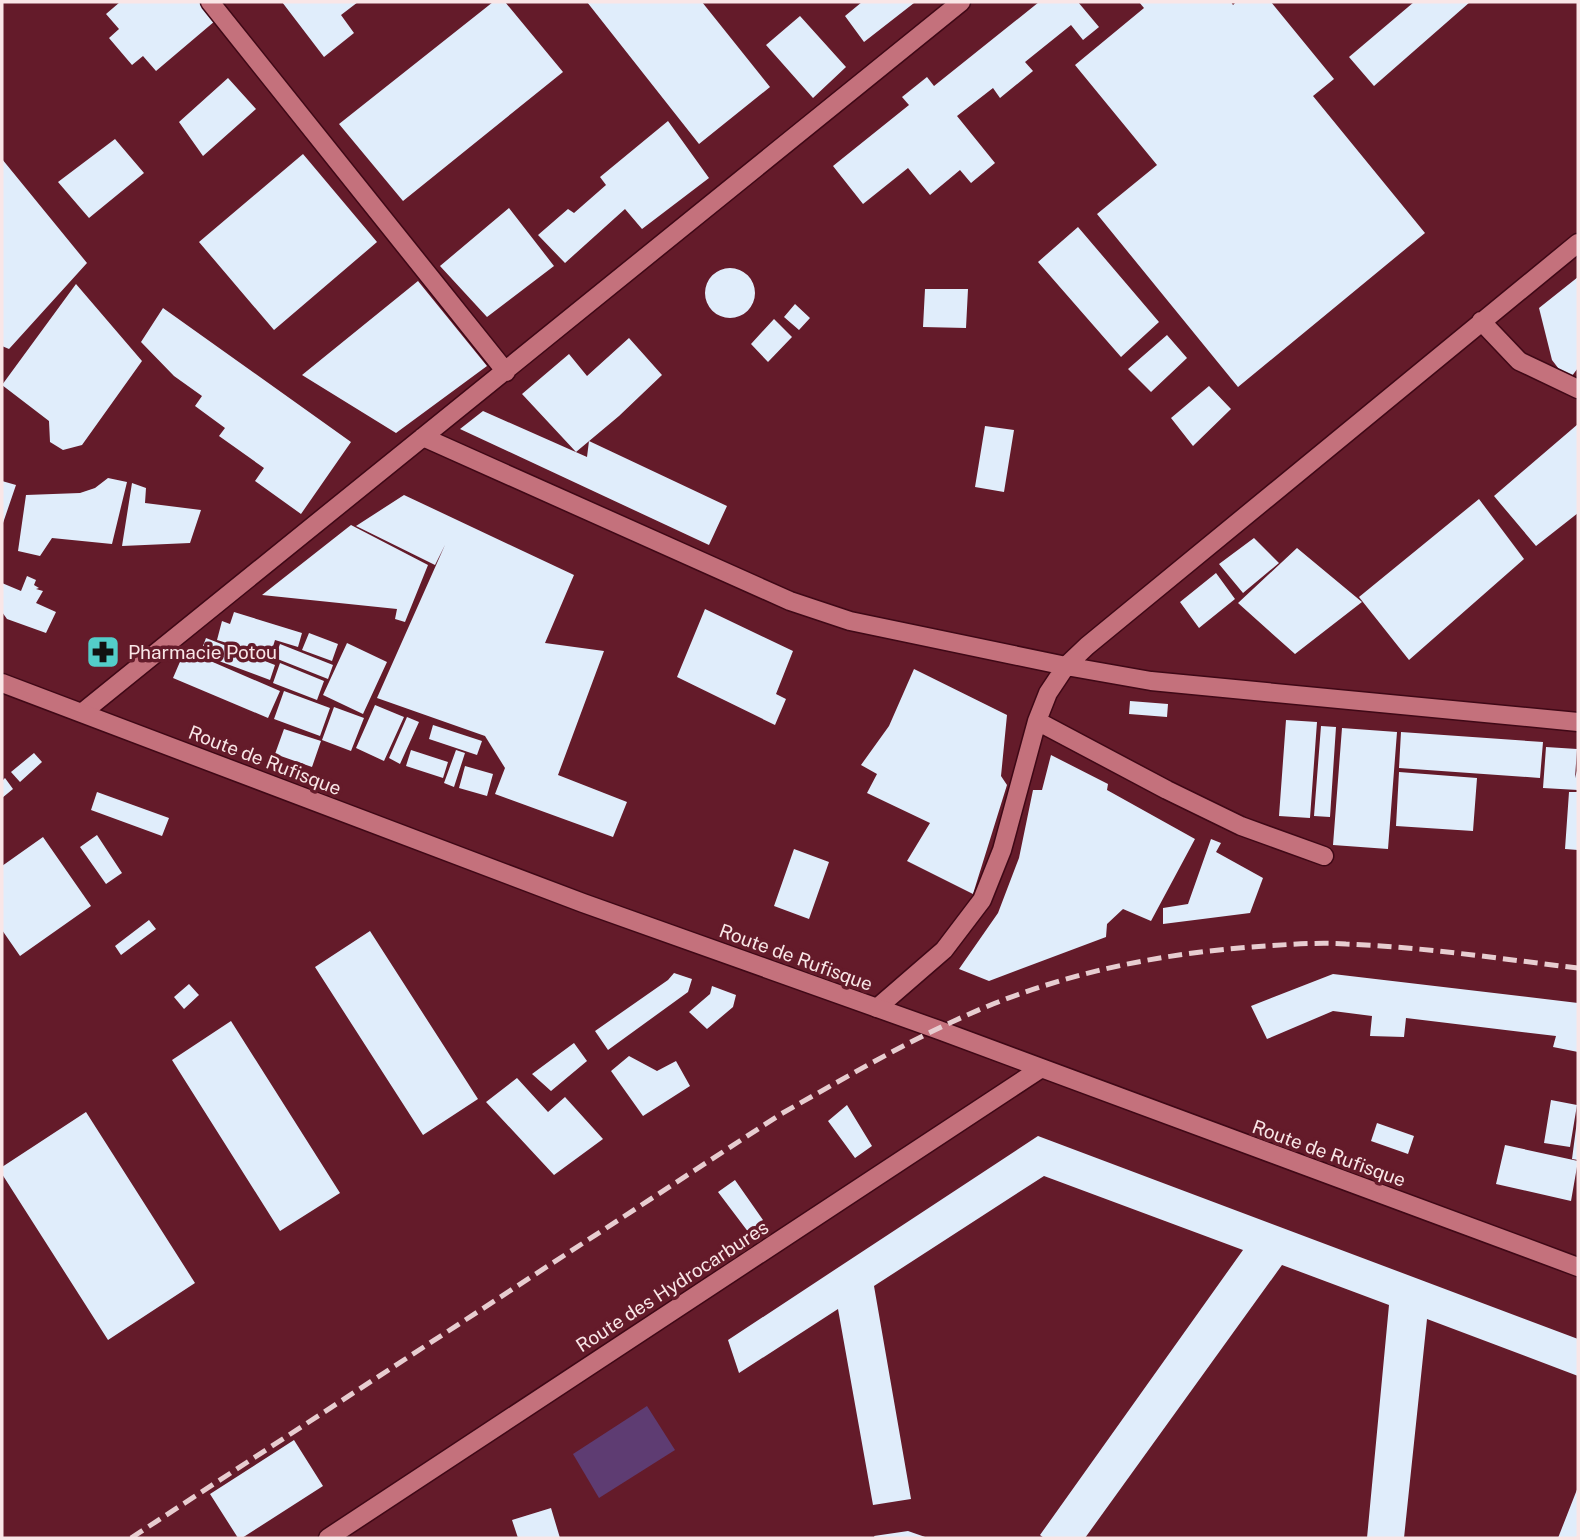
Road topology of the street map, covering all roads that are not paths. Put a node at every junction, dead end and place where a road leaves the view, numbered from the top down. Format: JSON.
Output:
{"nodes":[{"id":1,"x":210,"y":2,"type":"edge"},
{"id":2,"x":961,"y":2,"type":"edge"},
{"id":3,"x":1578,"y":243,"type":"edge"},
{"id":4,"x":1481,"y":321,"type":"junction"},
{"id":5,"x":506,"y":372,"type":"junction"},
{"id":6,"x":1578,"y":388,"type":"edge"},
{"id":7,"x":423,"y":437,"type":"junction"},
{"id":8,"x":1066,"y":666,"type":"junction"},
{"id":9,"x":2,"y":683,"type":"edge"},
{"id":10,"x":83,"y":712,"type":"junction"},
{"id":11,"x":1037,"y":721,"type":"junction"},
{"id":12,"x":1578,"y":722,"type":"edge"},
{"id":13,"x":1324,"y":856,"type":"dead end"},
{"id":14,"x":877,"y":1009,"type":"junction"},
{"id":15,"x":1040,"y":1069,"type":"junction"},
{"id":16,"x":1578,"y":1268,"type":"edge"},
{"id":17,"x":328,"y":1538,"type":"edge"}],
"edges":[{"from":1,"to":5,"type":"street"},
{"from":2,"to":5,"type":"street"},
{"from":3,"to":4,"type":"street"},
{"from":4,"to":6,"type":"street"},
{"from":4,"to":8,"type":"street"},
{"from":5,"to":7,"type":"street"},
{"from":7,"to":8,"type":"street"},
{"from":7,"to":10,"type":"street"},
{"from":8,"to":11,"type":"street"},
{"from":8,"to":12,"type":"street"},
{"from":9,"to":10,"type":"street","name":"Route de Rufisque"},
{"from":10,"to":14,"type":"street","name":"Route de Rufisque"},
{"from":11,"to":13,"type":"street"},
{"from":11,"to":14,"type":"street"},
{"from":14,"to":15,"type":"street","name":"Route de Rufisque"},
{"from":15,"to":16,"type":"street","name":"Route de Rufisque"},
{"from":15,"to":17,"type":"street","name":"Route des Hydrocarbures"}]}
